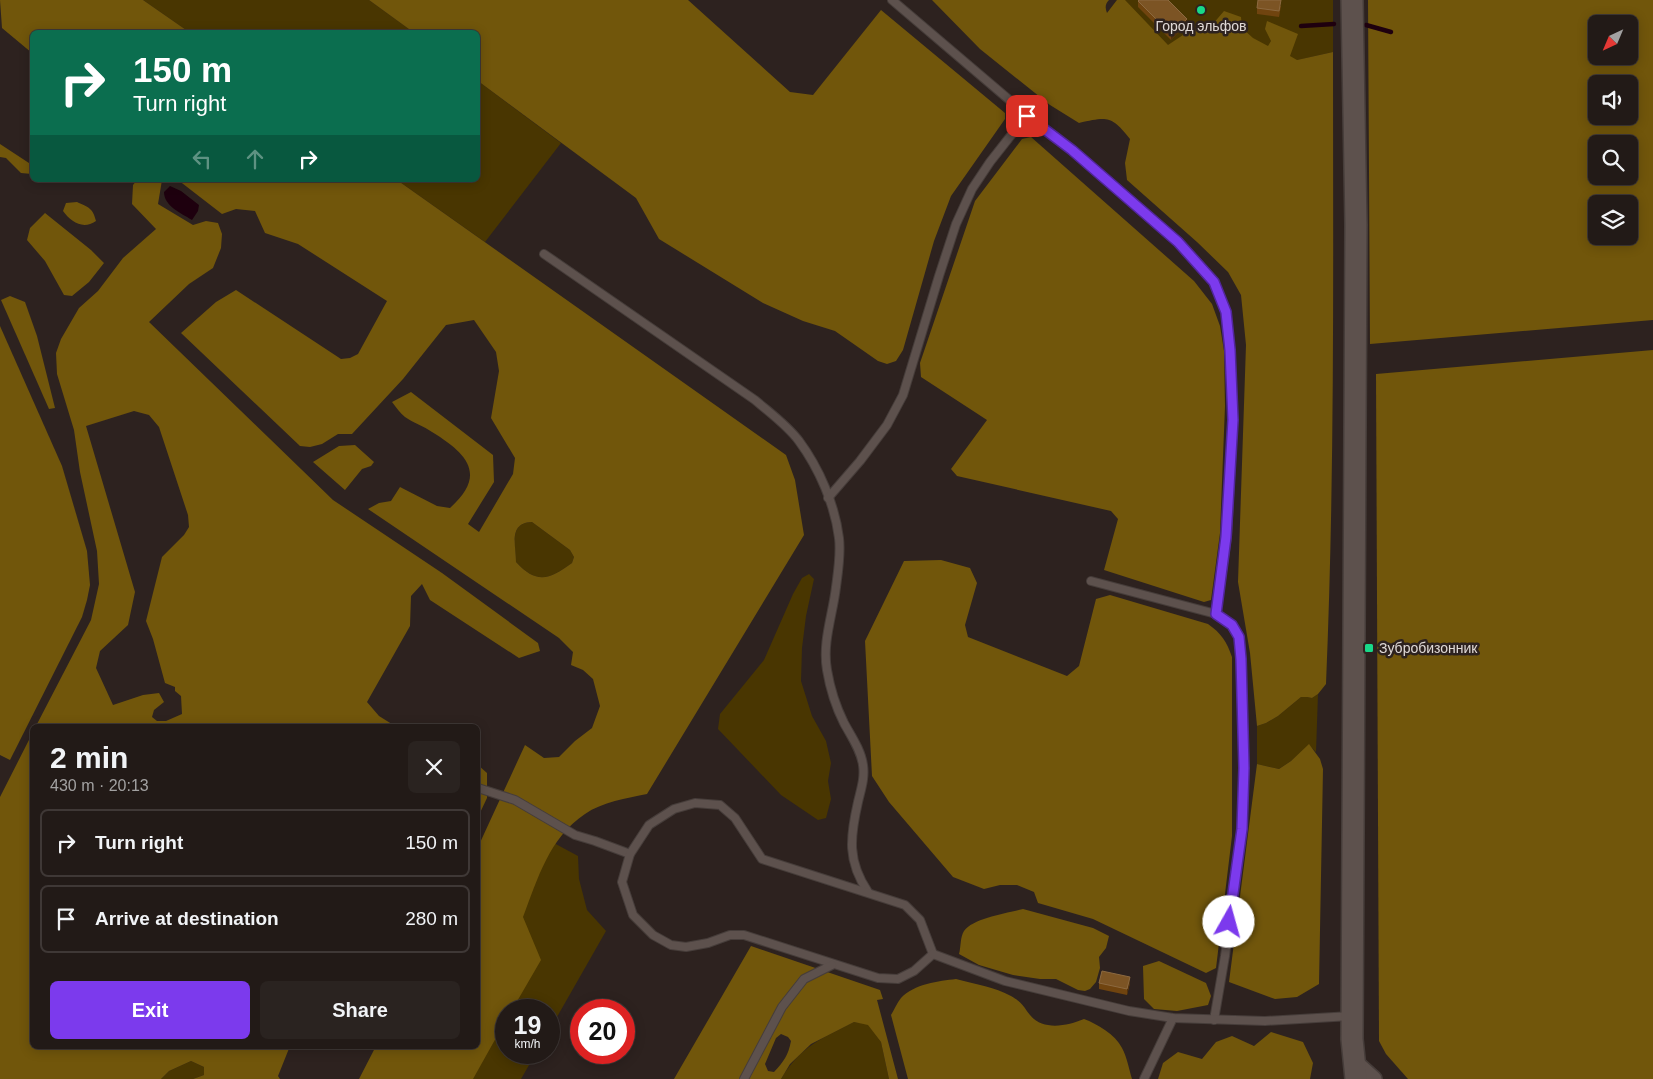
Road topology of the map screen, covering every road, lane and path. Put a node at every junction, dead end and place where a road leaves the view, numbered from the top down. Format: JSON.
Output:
{"nodes":[{"id":1,"x":892,"y":0,"type":"edge"},
{"id":2,"x":1352,"y":0,"type":"edge"},
{"id":3,"x":1027,"y":116,"type":"junction"},
{"id":4,"x":544,"y":254,"type":"dead end"},
{"id":5,"x":828,"y":498,"type":"junction"},
{"id":6,"x":1091,"y":582,"type":"dead end"},
{"id":7,"x":1216,"y":614,"type":"junction"},
{"id":8,"x":480,"y":789,"type":"edge"},
{"id":9,"x":630,"y":854,"type":"junction"},
{"id":10,"x":868,"y":892,"type":"junction"},
{"id":11,"x":933,"y":954,"type":"junction"},
{"id":12,"x":832,"y":964,"type":"junction"},
{"id":13,"x":1352,"y":1016,"type":"junction"},
{"id":14,"x":1173,"y":1018,"type":"junction"},
{"id":15,"x":1214,"y":1020,"type":"junction"},
{"id":16,"x":1355,"y":1070,"type":"edge"},
{"id":17,"x":744,"y":1079,"type":"edge"},
{"id":18,"x":1144,"y":1079,"type":"edge"},
{"id":19,"x":1374,"y":1079,"type":"edge"}],
"edges":[{"from":1,"to":3,"type":"lane"},
{"from":2,"to":13,"type":"main road"},
{"from":3,"to":5,"type":"lane"},
{"from":3,"to":7,"type":"lane"},
{"from":4,"to":5,"type":"lane"},
{"from":5,"to":10,"type":"lane"},
{"from":6,"to":7,"type":"lane"},
{"from":7,"to":15,"type":"lane"},
{"from":8,"to":9,"type":"lane"},
{"from":9,"to":10,"type":"lane"},
{"from":9,"to":12,"type":"lane"},
{"from":10,"to":11,"type":"lane"},
{"from":11,"to":12,"type":"lane"},
{"from":11,"to":14,"type":"lane"},
{"from":12,"to":17,"type":"lane"},
{"from":13,"to":15,"type":"lane"},
{"from":13,"to":16,"type":"main road"},
{"from":14,"to":15,"type":"lane"},
{"from":14,"to":18,"type":"lane"},
{"from":16,"to":19,"type":"street"}]}
